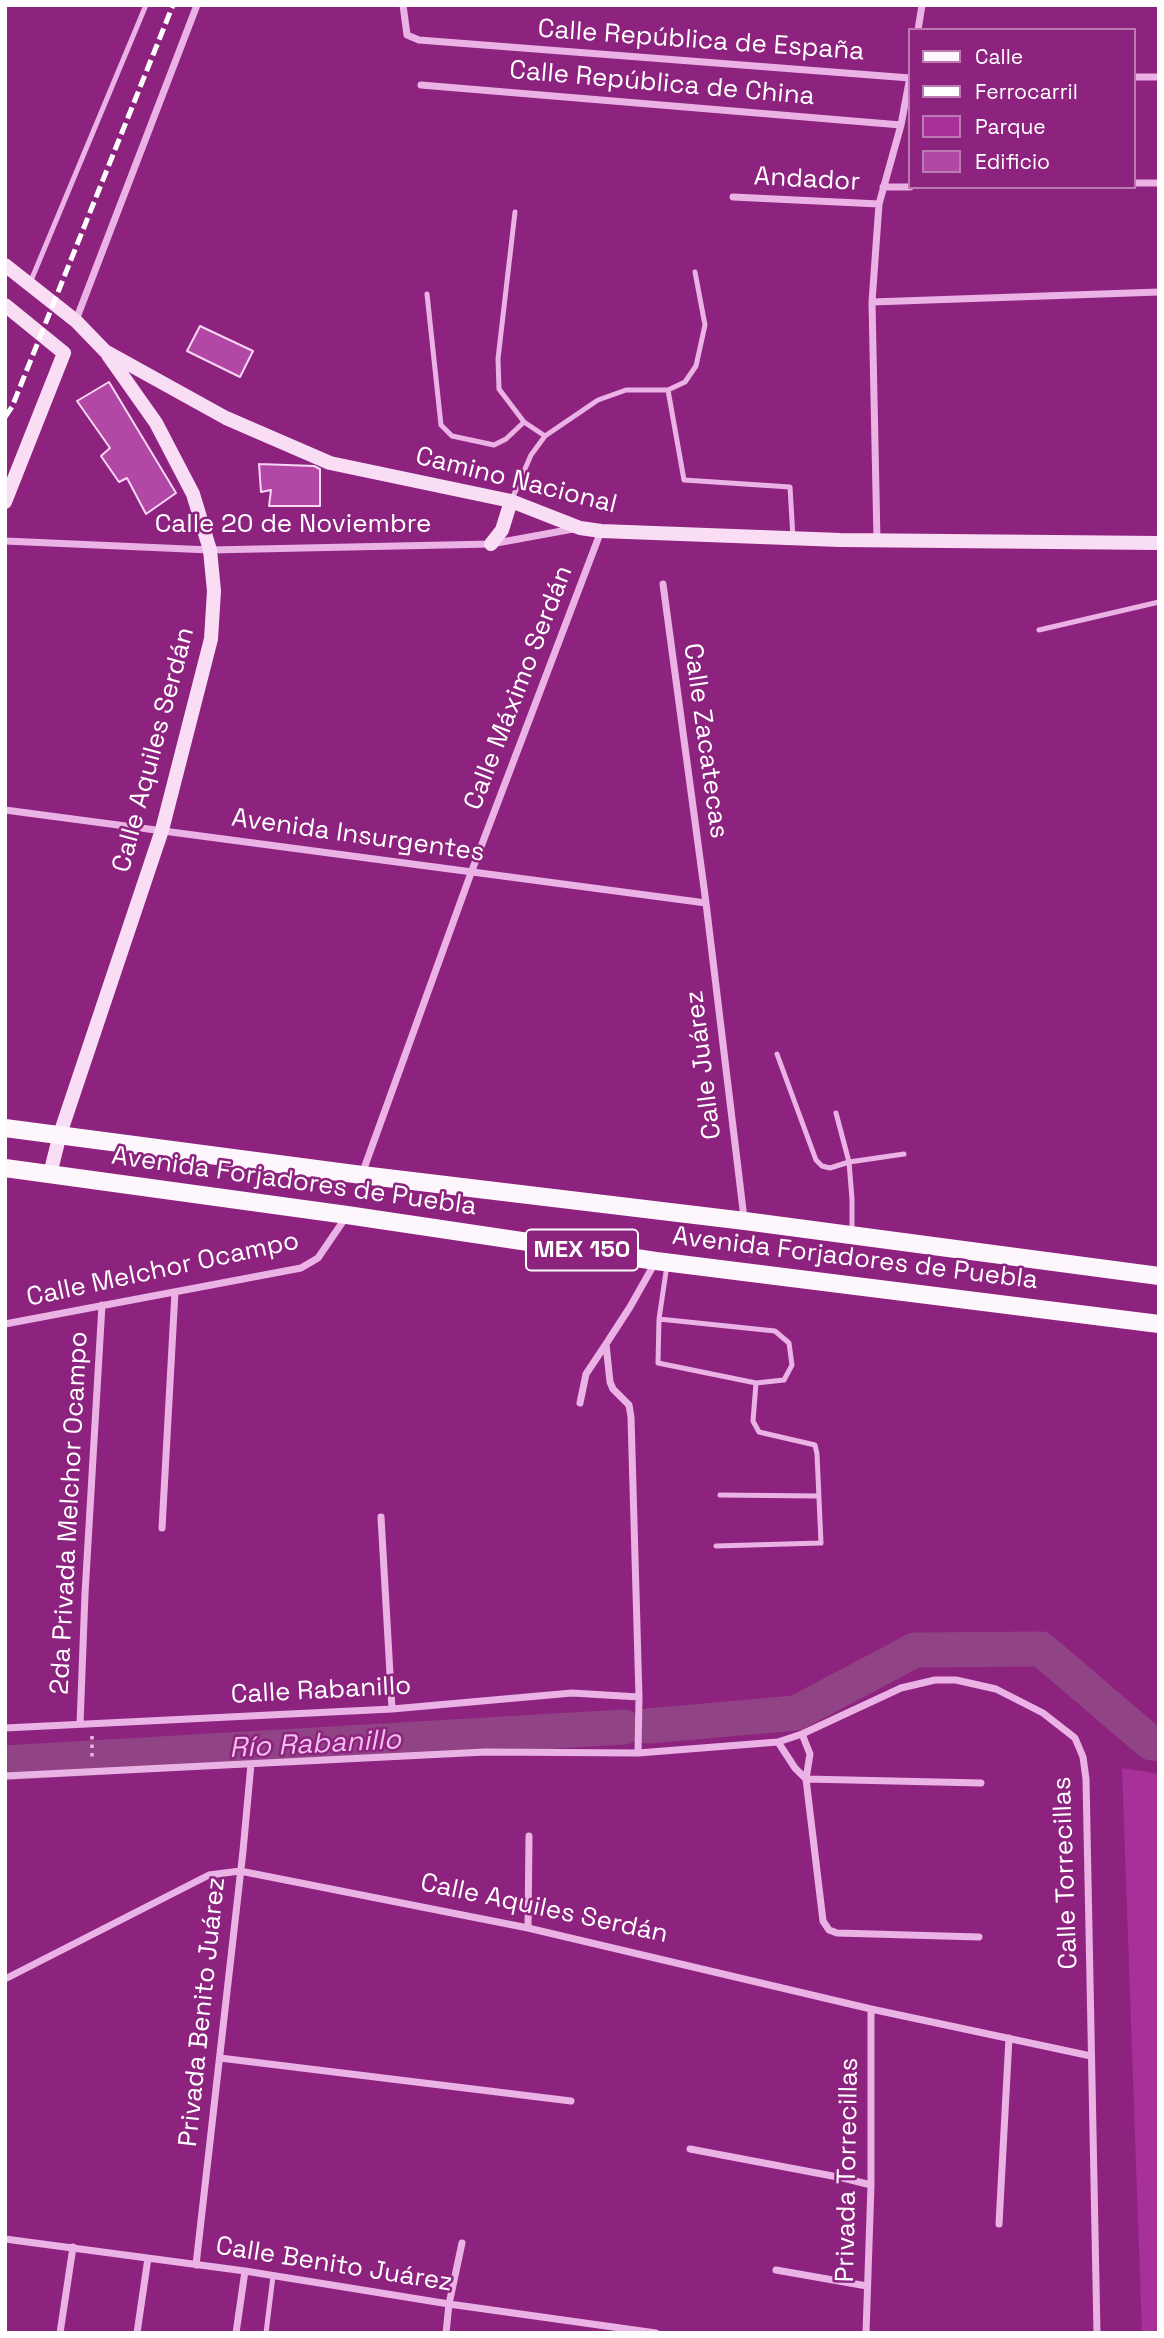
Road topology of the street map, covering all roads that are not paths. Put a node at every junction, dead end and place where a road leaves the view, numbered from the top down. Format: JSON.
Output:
{"nodes":[{"id":1,"x":146,"y":5,"type":"edge"},
{"id":2,"x":197,"y":5,"type":"edge"},
{"id":3,"x":404,"y":5,"type":"edge"},
{"id":4,"x":922,"y":5,"type":"edge"},
{"id":5,"x":918,"y":28,"type":"edge"},
{"id":6,"x":1159,"y":76,"type":"edge"},
{"id":7,"x":908,"y":77,"type":"edge"},
{"id":8,"x":1136,"y":77,"type":"edge"},
{"id":9,"x":421,"y":85,"type":"dead end"},
{"id":10,"x":908,"y":88,"type":"edge"},
{"id":11,"x":901,"y":125,"type":"junction"},
{"id":12,"x":1136,"y":183,"type":"edge"},
{"id":13,"x":1159,"y":183,"type":"edge"},
{"id":14,"x":883,"y":187,"type":"junction"},
{"id":15,"x":908,"y":187,"type":"edge"},
{"id":16,"x":733,"y":197,"type":"dead end"},
{"id":17,"x":879,"y":204,"type":"junction"},
{"id":18,"x":515,"y":212,"type":"dead end"},
{"id":19,"x":5,"y":265,"type":"edge"},
{"id":20,"x":695,"y":272,"type":"dead end"},
{"id":21,"x":30,"y":284,"type":"junction"},
{"id":22,"x":1159,"y":292,"type":"edge"},
{"id":23,"x":427,"y":295,"type":"dead end"},
{"id":24,"x":872,"y":302,"type":"junction"},
{"id":25,"x":5,"y":305,"type":"edge"},
{"id":26,"x":76,"y":321,"type":"junction"},
{"id":27,"x":105,"y":351,"type":"junction"},
{"id":28,"x":668,"y":390,"type":"junction"},
{"id":29,"x":524,"y":422,"type":"junction"},
{"id":30,"x":545,"y":436,"type":"junction"},
{"id":31,"x":511,"y":501,"type":"junction"},
{"id":32,"x":5,"y":502,"type":"edge"},
{"id":33,"x":580,"y":527,"type":"junction"},
{"id":34,"x":601,"y":531,"type":"junction"},
{"id":35,"x":793,"y":538,"type":"junction"},
{"id":36,"x":5,"y":541,"type":"edge"},
{"id":37,"x":877,"y":541,"type":"junction"},
{"id":38,"x":1159,"y":543,"type":"edge"},
{"id":39,"x":491,"y":544,"type":"junction"},
{"id":40,"x":210,"y":550,"type":"junction"},
{"id":41,"x":663,"y":584,"type":"dead end"},
{"id":42,"x":1159,"y":602,"type":"edge"},
{"id":43,"x":1039,"y":630,"type":"dead end"},
{"id":44,"x":5,"y":810,"type":"edge"},
{"id":45,"x":162,"y":830,"type":"junction"},
{"id":46,"x":471,"y":873,"type":"junction"},
{"id":47,"x":706,"y":903,"type":"junction"},
{"id":48,"x":777,"y":1054,"type":"dead end"},
{"id":49,"x":836,"y":1113,"type":"dead end"},
{"id":50,"x":5,"y":1128,"type":"edge"},
{"id":51,"x":60,"y":1134,"type":"junction"},
{"id":52,"x":904,"y":1154,"type":"dead end"},
{"id":53,"x":849,"y":1162,"type":"junction"},
{"id":54,"x":5,"y":1168,"type":"edge"},
{"id":55,"x":50,"y":1174,"type":"junction"},
{"id":56,"x":362,"y":1175,"type":"junction"},
{"id":57,"x":347,"y":1215,"type":"junction"},
{"id":58,"x":745,"y":1221,"type":"junction"},
{"id":59,"x":852,"y":1236,"type":"junction"},
{"id":60,"x":662,"y":1262,"type":"junction"},
{"id":61,"x":1159,"y":1276,"type":"edge"},
{"id":62,"x":175,"y":1292,"type":"junction"},
{"id":63,"x":102,"y":1305,"type":"junction"},
{"id":64,"x":659,"y":1319,"type":"junction"},
{"id":65,"x":5,"y":1324,"type":"edge"},
{"id":66,"x":1159,"y":1324,"type":"edge"},
{"id":67,"x":606,"y":1344,"type":"junction"},
{"id":68,"x":756,"y":1383,"type":"junction"},
{"id":69,"x":580,"y":1403,"type":"dead end"},
{"id":70,"x":720,"y":1494,"type":"dead end"},
{"id":71,"x":817,"y":1496,"type":"junction"},
{"id":72,"x":381,"y":1517,"type":"dead end"},
{"id":73,"x":162,"y":1528,"type":"dead end"},
{"id":74,"x":716,"y":1546,"type":"dead end"},
{"id":75,"x":639,"y":1697,"type":"junction"},
{"id":76,"x":393,"y":1709,"type":"junction"},
{"id":77,"x":80,"y":1724,"type":"junction"},
{"id":78,"x":5,"y":1728,"type":"edge"},
{"id":79,"x":802,"y":1734,"type":"junction"},
{"id":80,"x":778,"y":1742,"type":"junction"},
{"id":81,"x":638,"y":1753,"type":"junction"},
{"id":82,"x":251,"y":1764,"type":"junction"},
{"id":83,"x":5,"y":1776,"type":"edge"},
{"id":84,"x":806,"y":1779,"type":"junction"},
{"id":85,"x":981,"y":1783,"type":"dead end"},
{"id":86,"x":530,"y":1836,"type":"dead end"},
{"id":87,"x":240,"y":1871,"type":"junction"},
{"id":88,"x":527,"y":1928,"type":"junction"},
{"id":89,"x":979,"y":1937,"type":"dead end"},
{"id":90,"x":5,"y":1979,"type":"edge"},
{"id":91,"x":872,"y":2009,"type":"junction"},
{"id":92,"x":1009,"y":2038,"type":"junction"},
{"id":93,"x":1091,"y":2056,"type":"junction"},
{"id":94,"x":219,"y":2058,"type":"junction"},
{"id":95,"x":571,"y":2101,"type":"dead end"},
{"id":96,"x":690,"y":2149,"type":"dead end"},
{"id":97,"x":871,"y":2185,"type":"junction"},
{"id":98,"x":999,"y":2224,"type":"dead end"},
{"id":99,"x":5,"y":2239,"type":"edge"},
{"id":100,"x":461,"y":2243,"type":"dead end"},
{"id":101,"x":73,"y":2247,"type":"junction"},
{"id":102,"x":149,"y":2258,"type":"junction"},
{"id":103,"x":196,"y":2265,"type":"junction"},
{"id":104,"x":776,"y":2270,"type":"dead end"},
{"id":105,"x":245,"y":2271,"type":"junction"},
{"id":106,"x":273,"y":2276,"type":"junction"},
{"id":107,"x":867,"y":2286,"type":"junction"},
{"id":108,"x":449,"y":2304,"type":"junction"},
{"id":109,"x":584,"y":2323,"type":"junction"},
{"id":110,"x":60,"y":2333,"type":"edge"},
{"id":111,"x":137,"y":2333,"type":"edge"},
{"id":112,"x":236,"y":2333,"type":"edge"},
{"id":113,"x":266,"y":2333,"type":"edge"},
{"id":114,"x":446,"y":2333,"type":"edge"},
{"id":115,"x":583,"y":2333,"type":"edge"},
{"id":116,"x":656,"y":2333,"type":"edge"},
{"id":117,"x":866,"y":2333,"type":"edge"},
{"id":118,"x":1097,"y":2333,"type":"edge"}],
"edges":[{"from":1,"to":21,"type":"lane"},
{"from":2,"to":26,"type":"street"},
{"from":3,"to":7,"type":"street","name":"Calle República de España"},
{"from":4,"to":5,"type":"street"},
{"from":6,"to":8,"type":"street"},
{"from":9,"to":11,"type":"street","name":"Calle República de China"},
{"from":10,"to":11,"type":"street"},
{"from":11,"to":14,"type":"street"},
{"from":12,"to":13,"type":"street"},
{"from":14,"to":15,"type":"street"},
{"from":14,"to":17,"type":"street"},
{"from":16,"to":17,"type":"street","name":"Andador"},
{"from":17,"to":24,"type":"street"},
{"from":18,"to":29,"type":"lane"},
{"from":19,"to":21,"type":"main road","name":"Camino Nacional"},
{"from":20,"to":28,"type":"lane"},
{"from":21,"to":26,"type":"main road","name":"Camino Nacional"},
{"from":22,"to":24,"type":"street"},
{"from":23,"to":29,"type":"lane"},
{"from":24,"to":37,"type":"street"},
{"from":25,"to":32,"type":"main road"},
{"from":26,"to":27,"type":"main road","name":"Camino Nacional"},
{"from":27,"to":31,"type":"main road","name":"Camino Nacional"},
{"from":27,"to":40,"type":"main road","name":"Calle Aquiles Serdán"},
{"from":28,"to":30,"type":"lane"},
{"from":28,"to":35,"type":"lane"},
{"from":29,"to":30,"type":"lane"},
{"from":30,"to":31,"type":"lane"},
{"from":31,"to":33,"type":"main road","name":"Camino Nacional"},
{"from":31,"to":39,"type":"main road"},
{"from":33,"to":34,"type":"main road","name":"Camino Nacional"},
{"from":33,"to":39,"type":"street","name":"Calle 20 de Noviembre"},
{"from":34,"to":35,"type":"main road","name":"Camino Nacional"},
{"from":34,"to":46,"type":"street","name":"Calle Máximo Serdán"},
{"from":35,"to":37,"type":"main road","name":"Camino Nacional"},
{"from":36,"to":40,"type":"street","name":"Calle 20 de Noviembre"},
{"from":37,"to":38,"type":"main road","name":"Camino Nacional"},
{"from":39,"to":40,"type":"street","name":"Calle 20 de Noviembre"},
{"from":40,"to":45,"type":"main road","name":"Calle Aquiles Serdán"},
{"from":41,"to":47,"type":"street","name":"Calle Zacatecas"},
{"from":42,"to":43,"type":"lane"},
{"from":44,"to":45,"type":"street","name":"Avenida Insurgentes"},
{"from":45,"to":46,"type":"street","name":"Avenida Insurgentes"},
{"from":45,"to":51,"type":"main road","name":"Calle Aquiles Serdán"},
{"from":46,"to":47,"type":"street","name":"Avenida Insurgentes"},
{"from":46,"to":56,"type":"street","name":"Calle Máximo Serdán"},
{"from":47,"to":58,"type":"street","name":"Calle Juárez"},
{"from":48,"to":53,"type":"lane"},
{"from":49,"to":53,"type":"lane"},
{"from":50,"to":51,"type":"main road","name":"Avenida Forjadores de Puebla","number":"MEX 150"},
{"from":51,"to":55,"type":"main road","name":"Calle Aquiles Serdán"},
{"from":51,"to":56,"type":"main road","name":"Avenida Forjadores de Puebla","number":"MEX 150"},
{"from":52,"to":53,"type":"lane"},
{"from":53,"to":59,"type":"lane"},
{"from":54,"to":55,"type":"main road","name":"Avenida Forjadores de Puebla","number":"MEX 150"},
{"from":55,"to":57,"type":"main road","name":"Avenida Forjadores de Puebla","number":"MEX 150"},
{"from":56,"to":58,"type":"main road","name":"Avenida Forjadores de Puebla","number":"MEX 150"},
{"from":57,"to":60,"type":"main road","name":"Avenida Forjadores de Puebla","number":"MEX 150"},
{"from":57,"to":62,"type":"street","name":"Calle Melchor Ocampo"},
{"from":58,"to":59,"type":"main road","name":"Avenida Forjadores de Puebla","number":"MEX 150"},
{"from":59,"to":61,"type":"main road","name":"Avenida Forjadores de Puebla","number":"MEX 150"},
{"from":60,"to":64,"type":"lane"},
{"from":60,"to":66,"type":"main road","name":"Avenida Forjadores de Puebla","number":"MEX 150"},
{"from":60,"to":67,"type":"street"},
{"from":62,"to":63,"type":"street","name":"Calle Melchor Ocampo"},
{"from":62,"to":73,"type":"street"},
{"from":63,"to":65,"type":"street","name":"Calle Melchor Ocampo"},
{"from":63,"to":77,"type":"street","name":"2da Privada Melchor Ocampo"},
{"from":64,"to":68,"type":"lane"},
{"from":64,"to":68,"type":"lane"},
{"from":67,"to":69,"type":"street"},
{"from":67,"to":75,"type":"street"},
{"from":68,"to":71,"type":"lane"},
{"from":70,"to":71,"type":"lane"},
{"from":71,"to":74,"type":"lane"},
{"from":72,"to":76,"type":"street"},
{"from":75,"to":76,"type":"street","name":"Calle Rabanillo"},
{"from":75,"to":81,"type":"street"},
{"from":76,"to":77,"type":"street","name":"Calle Rabanillo"},
{"from":77,"to":78,"type":"street","name":"Calle Rabanillo"},
{"from":79,"to":80,"type":"street","name":"Calle Torrecillas"},
{"from":79,"to":84,"type":"street"},
{"from":79,"to":93,"type":"street","name":"Calle Torrecillas"},
{"from":80,"to":81,"type":"street","name":"Calle Torrecillas"},
{"from":80,"to":84,"type":"street"},
{"from":81,"to":82,"type":"street","name":"Calle Torrecillas"},
{"from":82,"to":83,"type":"street","name":"Calle Torrecillas"},
{"from":82,"to":87,"type":"street","name":"Privada Benito Juárez"},
{"from":84,"to":85,"type":"street"},
{"from":84,"to":89,"type":"street"},
{"from":86,"to":88,"type":"street"},
{"from":87,"to":88,"type":"street","name":"Calle Aquiles Serdán"},
{"from":87,"to":90,"type":"street","name":"Calle Aquiles Serdán"},
{"from":87,"to":94,"type":"street","name":"Privada Benito Juárez"},
{"from":88,"to":91,"type":"street","name":"Calle Aquiles Serdán"},
{"from":91,"to":92,"type":"street","name":"Calle Aquiles Serdán"},
{"from":91,"to":97,"type":"street","name":"Privada Torrecillas"},
{"from":92,"to":93,"type":"street","name":"Calle Aquiles Serdán"},
{"from":92,"to":98,"type":"street"},
{"from":93,"to":118,"type":"street","name":"Calle Torrecillas"},
{"from":94,"to":95,"type":"street"},
{"from":94,"to":103,"type":"street","name":"Privada Benito Juárez"},
{"from":96,"to":97,"type":"street"},
{"from":97,"to":107,"type":"street","name":"Privada Torrecillas"},
{"from":99,"to":101,"type":"street","name":"Calle Benito Juárez"},
{"from":100,"to":108,"type":"street"},
{"from":101,"to":102,"type":"street","name":"Calle Benito Juárez"},
{"from":101,"to":110,"type":"street"},
{"from":102,"to":103,"type":"street","name":"Calle Benito Juárez"},
{"from":102,"to":111,"type":"street"},
{"from":103,"to":105,"type":"street","name":"Calle Benito Juárez"},
{"from":104,"to":107,"type":"street"},
{"from":105,"to":106,"type":"street","name":"Calle Benito Juárez"},
{"from":105,"to":112,"type":"street"},
{"from":106,"to":108,"type":"street","name":"Calle Benito Juárez"},
{"from":106,"to":113,"type":"lane"},
{"from":107,"to":117,"type":"street","name":"Privada Torrecillas"},
{"from":108,"to":109,"type":"street","name":"Calle Benito Juárez"},
{"from":108,"to":114,"type":"street"},
{"from":109,"to":115,"type":"street"},
{"from":109,"to":116,"type":"street","name":"Calle Benito Juárez"}]}
